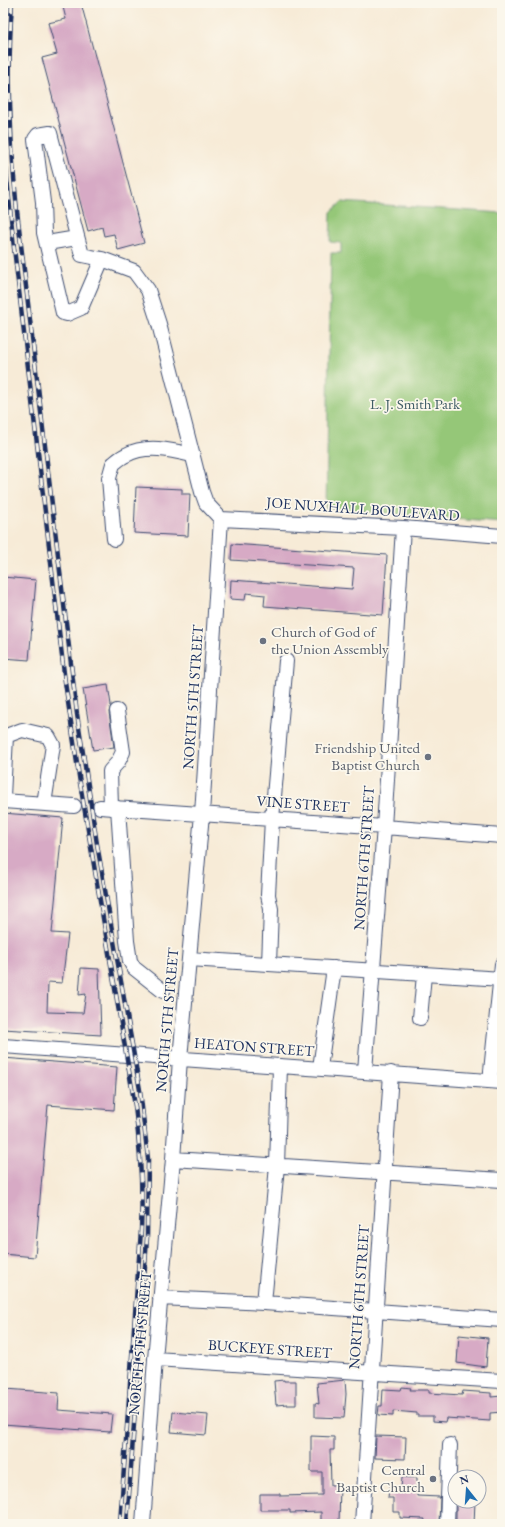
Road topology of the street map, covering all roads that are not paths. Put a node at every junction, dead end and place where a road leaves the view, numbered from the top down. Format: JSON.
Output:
{"nodes":[{"id":1,"x":77,"y":238,"type":"junction"},
{"id":2,"x":47,"y":243,"type":"junction"},
{"id":3,"x":102,"y":259,"type":"junction"},
{"id":4,"x":192,"y":455,"type":"junction"},
{"id":5,"x":221,"y":519,"type":"junction"},
{"id":6,"x":403,"y":528,"type":"junction"},
{"id":7,"x":502,"y":536,"type":"edge"},
{"id":8,"x":114,"y":539,"type":"dead end"},
{"id":9,"x":286,"y":661,"type":"dead end"},
{"id":10,"x":118,"y":711,"type":"dead end"},
{"id":11,"x":3,"y":797,"type":"edge"},
{"id":12,"x":3,"y":801,"type":"edge"},
{"id":13,"x":44,"y":804,"type":"junction"},
{"id":14,"x":74,"y":806,"type":"dead end"},
{"id":15,"x":110,"y":808,"type":"junction"},
{"id":16,"x":202,"y":814,"type":"junction"},
{"id":17,"x":272,"y":819,"type":"junction"},
{"id":18,"x":384,"y":827,"type":"junction"},
{"id":19,"x":502,"y":836,"type":"edge"},
{"id":20,"x":189,"y":959,"type":"junction"},
{"id":21,"x":269,"y":964,"type":"junction"},
{"id":22,"x":502,"y":964,"type":"edge"},
{"id":23,"x":334,"y":968,"type":"junction"},
{"id":24,"x":372,"y":971,"type":"junction"},
{"id":25,"x":424,"y":975,"type":"junction"},
{"id":26,"x":501,"y":979,"type":"edge"},
{"id":27,"x":163,"y":991,"type":"dead end"},
{"id":28,"x":420,"y":1018,"type":"dead end"},
{"id":29,"x":3,"y":1046,"type":"edge"},
{"id":30,"x":180,"y":1059,"type":"junction"},
{"id":31,"x":280,"y":1066,"type":"junction"},
{"id":32,"x":320,"y":1068,"type":"junction"},
{"id":33,"x":365,"y":1071,"type":"junction"},
{"id":34,"x":391,"y":1073,"type":"junction"},
{"id":35,"x":496,"y":1082,"type":"edge"},
{"id":36,"x":173,"y":1159,"type":"junction"},
{"id":37,"x":277,"y":1166,"type":"junction"},
{"id":38,"x":384,"y":1172,"type":"junction"},
{"id":39,"x":502,"y":1180,"type":"edge"},
{"id":40,"x":160,"y":1298,"type":"junction"},
{"id":41,"x":264,"y":1303,"type":"junction"},
{"id":42,"x":375,"y":1310,"type":"junction"},
{"id":43,"x":502,"y":1320,"type":"edge"},
{"id":44,"x":155,"y":1359,"type":"junction"},
{"id":45,"x":371,"y":1374,"type":"junction"},
{"id":46,"x":502,"y":1381,"type":"edge"},
{"id":47,"x":450,"y":1445,"type":"dead end"},
{"id":48,"x":143,"y":1524,"type":"edge"},
{"id":49,"x":362,"y":1524,"type":"edge"},
{"id":50,"x":447,"y":1524,"type":"edge"}],
"edges":[{"from":1,"to":2,"type":"street"},
{"from":1,"to":2,"type":"street"},
{"from":1,"to":3,"type":"street"},
{"from":2,"to":3,"type":"street"},
{"from":3,"to":4,"type":"street"},
{"from":4,"to":5,"type":"street"},
{"from":4,"to":8,"type":"street"},
{"from":5,"to":6,"type":"street","name":"JOE NUXHALL BOULEVARD"},
{"from":5,"to":16,"type":"street","name":"NORTH 5TH STREET"},
{"from":6,"to":7,"type":"street","name":"JOE NUXHALL BOULEVARD"},
{"from":6,"to":18,"type":"street","name":"NORTH 6TH STREET"},
{"from":9,"to":17,"type":"street"},
{"from":10,"to":15,"type":"street"},
{"from":11,"to":13,"type":"street"},
{"from":12,"to":13,"type":"street"},
{"from":13,"to":14,"type":"street"},
{"from":15,"to":16,"type":"street","name":"VINE STREET"},
{"from":15,"to":27,"type":"street"},
{"from":16,"to":17,"type":"street","name":"VINE STREET"},
{"from":16,"to":20,"type":"street","name":"NORTH 5TH STREET"},
{"from":17,"to":18,"type":"street","name":"VINE STREET"},
{"from":17,"to":21,"type":"street"},
{"from":18,"to":19,"type":"street","name":"VINE STREET"},
{"from":18,"to":24,"type":"street","name":"NORTH 6TH STREET"},
{"from":20,"to":21,"type":"street"},
{"from":20,"to":30,"type":"street","name":"NORTH 5TH STREET"},
{"from":21,"to":23,"type":"street"},
{"from":22,"to":26,"type":"street"},
{"from":23,"to":24,"type":"street"},
{"from":23,"to":32,"type":"street"},
{"from":24,"to":25,"type":"street"},
{"from":24,"to":33,"type":"street","name":"NORTH 6TH STREET"},
{"from":25,"to":26,"type":"street"},
{"from":25,"to":28,"type":"street"},
{"from":26,"to":35,"type":"street"},
{"from":29,"to":30,"type":"street","name":"HEATON STREET"},
{"from":30,"to":31,"type":"street","name":"HEATON STREET"},
{"from":30,"to":36,"type":"street","name":"NORTH 5TH STREET"},
{"from":31,"to":32,"type":"street","name":"HEATON STREET"},
{"from":31,"to":37,"type":"street"},
{"from":32,"to":33,"type":"street","name":"HEATON STREET"},
{"from":33,"to":34,"type":"street","name":"HEATON STREET"},
{"from":34,"to":35,"type":"street","name":"HEATON STREET"},
{"from":34,"to":38,"type":"street","name":"NORTH 6TH STREET"},
{"from":36,"to":37,"type":"street"},
{"from":36,"to":40,"type":"street","name":"NORTH 5TH STREET"},
{"from":37,"to":38,"type":"street"},
{"from":37,"to":41,"type":"street"},
{"from":38,"to":39,"type":"street"},
{"from":38,"to":42,"type":"street","name":"NORTH 6TH STREET"},
{"from":40,"to":41,"type":"street"},
{"from":40,"to":44,"type":"street","name":"NORTH 5TH STREET"},
{"from":41,"to":42,"type":"street"},
{"from":42,"to":43,"type":"street"},
{"from":42,"to":45,"type":"street","name":"NORTH 6TH STREET"},
{"from":44,"to":45,"type":"street","name":"BUCKEYE STREET"},
{"from":44,"to":48,"type":"street","name":"NORTH 5TH STREET"},
{"from":45,"to":46,"type":"street","name":"BUCKEYE STREET"},
{"from":45,"to":49,"type":"street","name":"NORTH 6TH STREET"},
{"from":47,"to":50,"type":"street"}]}
